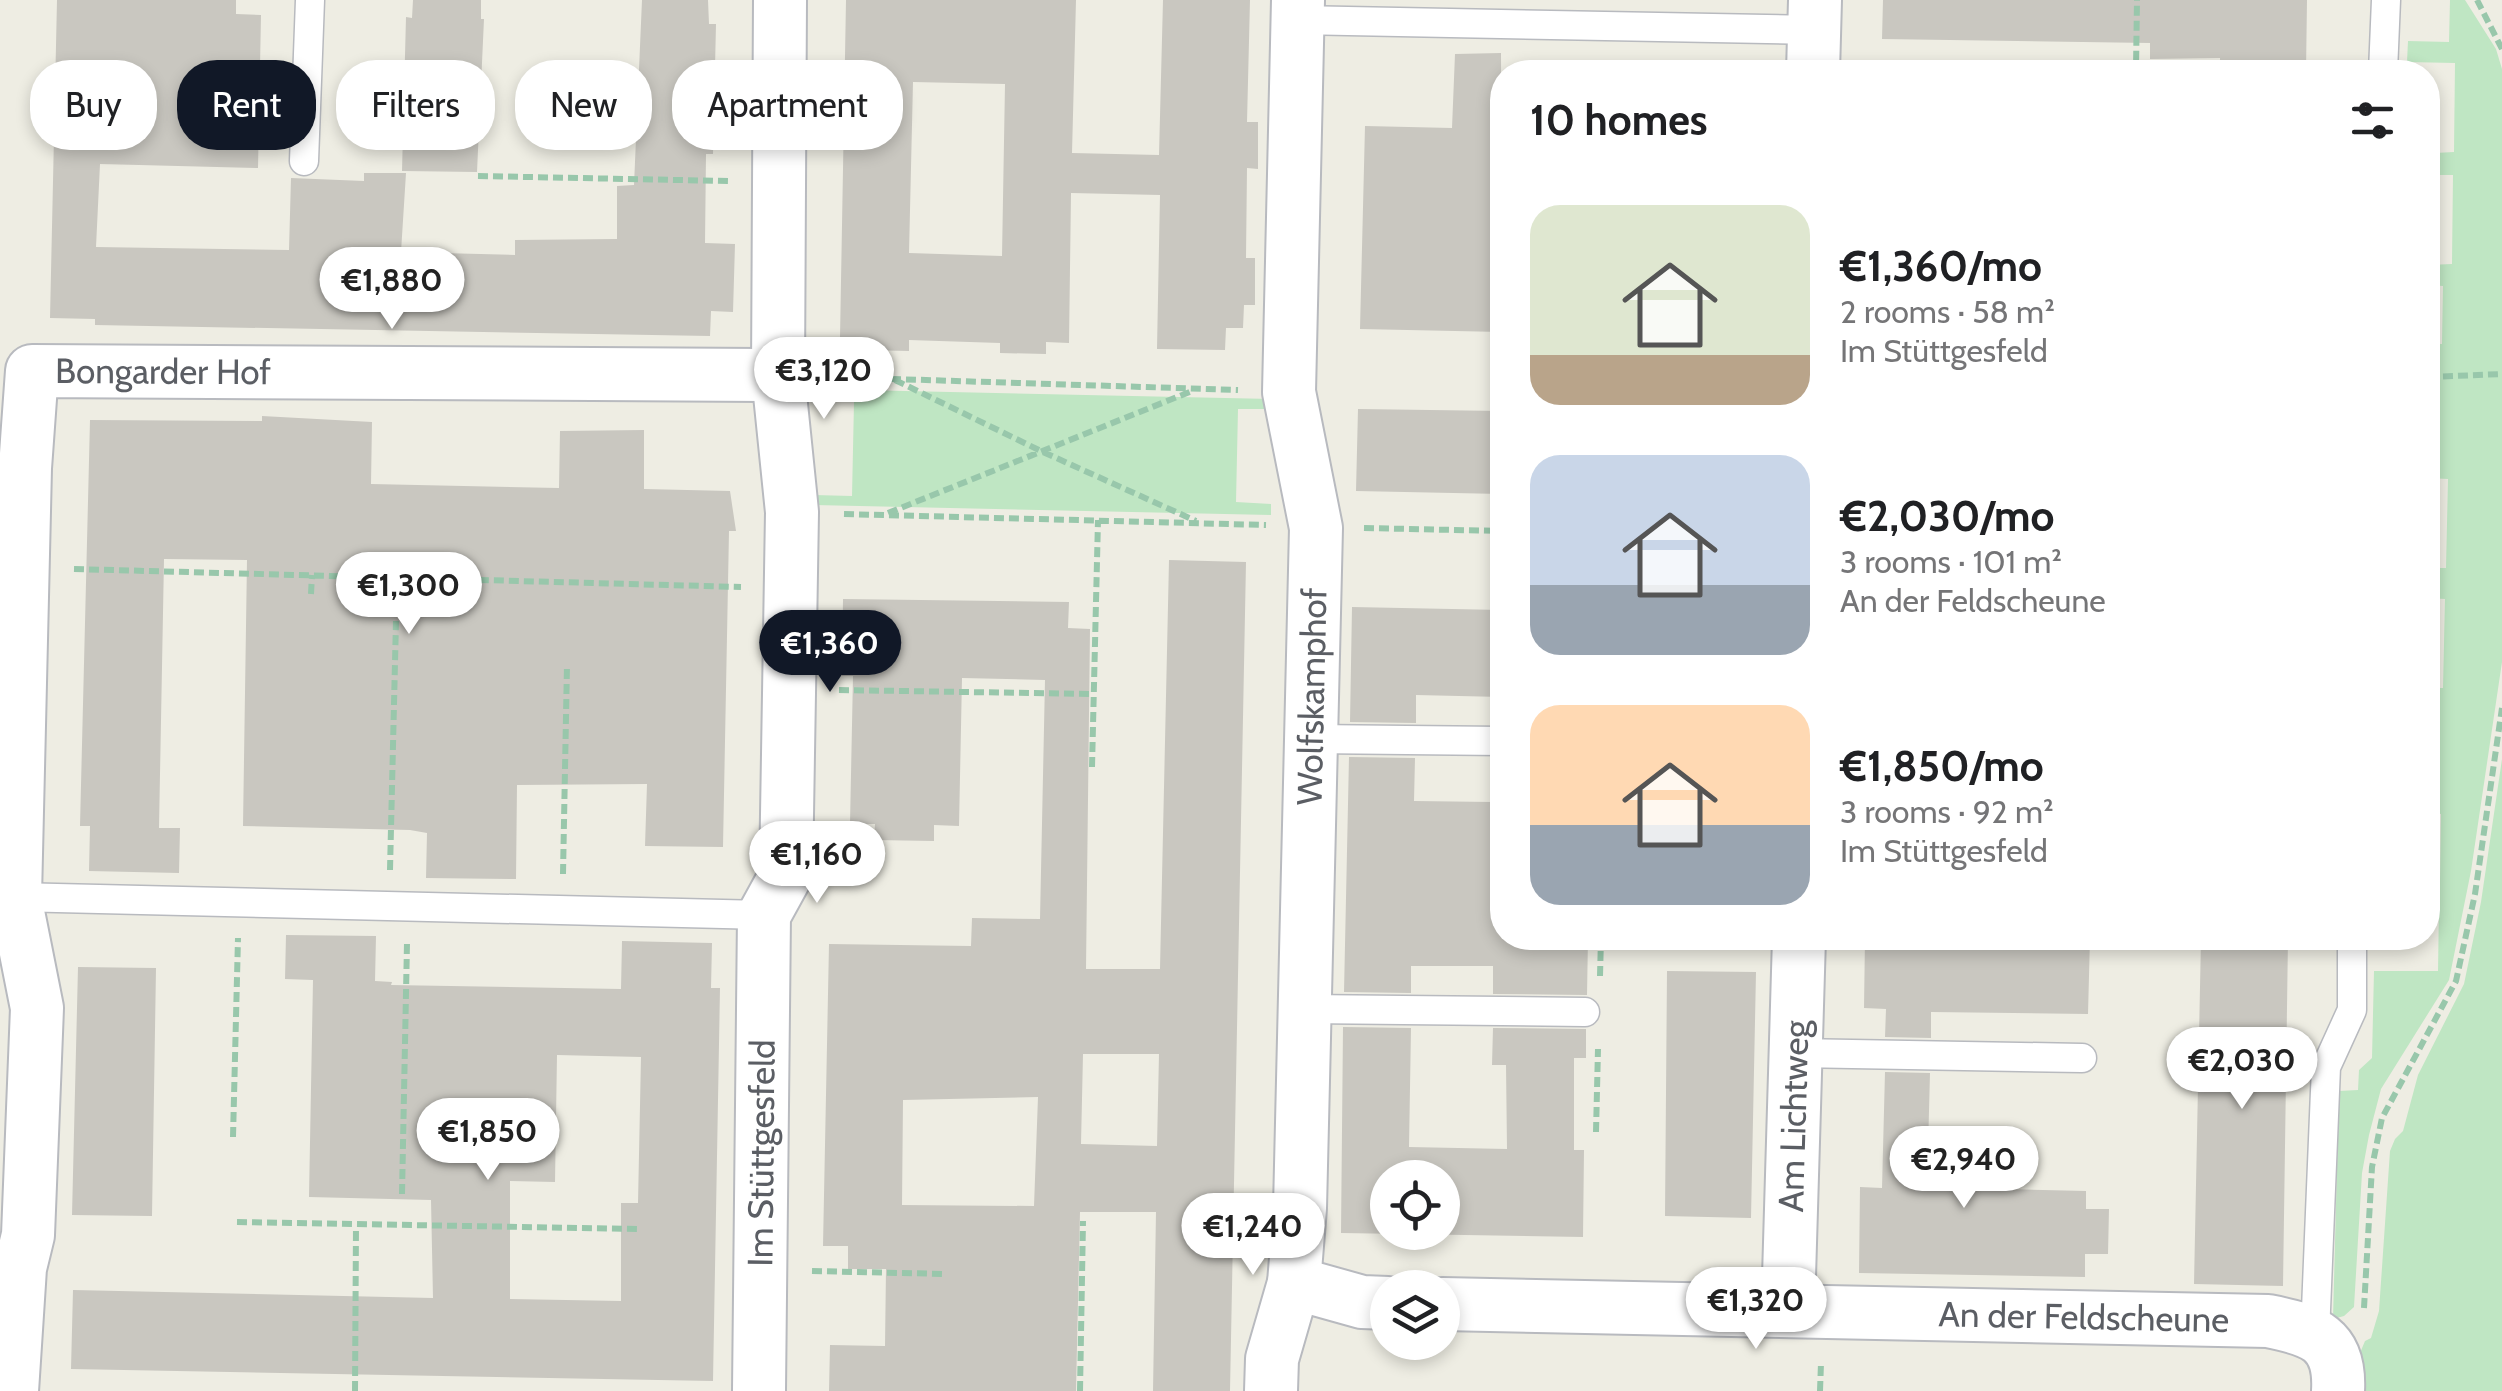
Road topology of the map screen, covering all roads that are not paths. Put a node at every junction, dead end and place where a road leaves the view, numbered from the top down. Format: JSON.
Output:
{"nodes":[{"id":1,"x":310,"y":0,"type":"edge"},
{"id":2,"x":780,"y":0,"type":"edge"},
{"id":3,"x":2386,"y":0,"type":"edge"},
{"id":4,"x":1297,"y":10,"type":"edge"},
{"id":5,"x":1814,"y":43,"type":"edge"},
{"id":6,"x":2384,"y":60,"type":"edge"},
{"id":7,"x":304,"y":161,"type":"dead end"},
{"id":8,"x":800,"y":376,"type":"junction"},
{"id":9,"x":1311,"y":739,"type":"junction"},
{"id":10,"x":1490,"y":741,"type":"edge"},
{"id":11,"x":15,"y":898,"type":"junction"},
{"id":12,"x":764,"y":915,"type":"junction"},
{"id":13,"x":1800,"y":950,"type":"edge"},
{"id":14,"x":2352,"y":950,"type":"edge"},
{"id":15,"x":1305,"y":1009,"type":"junction"},
{"id":16,"x":1585,"y":1012,"type":"dead end"},
{"id":17,"x":1796,"y":1053,"type":"junction"},
{"id":18,"x":2082,"y":1058,"type":"dead end"},
{"id":19,"x":1294,"y":1283,"type":"junction"},
{"id":20,"x":1370,"y":1302,"type":"edge"},
{"id":21,"x":1460,"y":1304,"type":"edge"},
{"id":22,"x":1788,"y":1312,"type":"junction"},
{"id":23,"x":2338,"y":1329,"type":"junction"},
{"id":24,"x":12,"y":1391,"type":"edge"},
{"id":25,"x":759,"y":1391,"type":"edge"},
{"id":26,"x":1272,"y":1391,"type":"edge"},
{"id":27,"x":2338,"y":1391,"type":"edge"}],
"edges":[{"from":1,"to":7,"type":"lane"},
{"from":2,"to":8,"type":"street","name":"Im Stüttgesfeld"},
{"from":3,"to":6,"type":"lane"},
{"from":4,"to":5,"type":"lane"},
{"from":4,"to":9,"type":"street","name":"Wolfskamphof"},
{"from":8,"to":11,"type":"street","name":"Bongarder Hof"},
{"from":8,"to":12,"type":"street","name":"Im Stüttgesfeld"},
{"from":9,"to":10,"type":"lane"},
{"from":9,"to":15,"type":"street","name":"Wolfskamphof"},
{"from":11,"to":12,"type":"lane"},
{"from":11,"to":24,"type":"street","name":"Bongarder Hof"},
{"from":12,"to":25,"type":"street","name":"Im Stüttgesfeld"},
{"from":13,"to":17,"type":"street","name":"Am Lichtweg"},
{"from":14,"to":23,"type":"lane"},
{"from":15,"to":16,"type":"lane"},
{"from":15,"to":19,"type":"street","name":"Wolfskamphof"},
{"from":17,"to":18,"type":"lane"},
{"from":17,"to":22,"type":"street","name":"Am Lichtweg"},
{"from":19,"to":20,"type":"street"},
{"from":19,"to":26,"type":"street","name":"Wolfskamphof"},
{"from":21,"to":22,"type":"street"},
{"from":22,"to":23,"type":"street","name":"An der Feldscheune"},
{"from":23,"to":27,"type":"street"}]}
